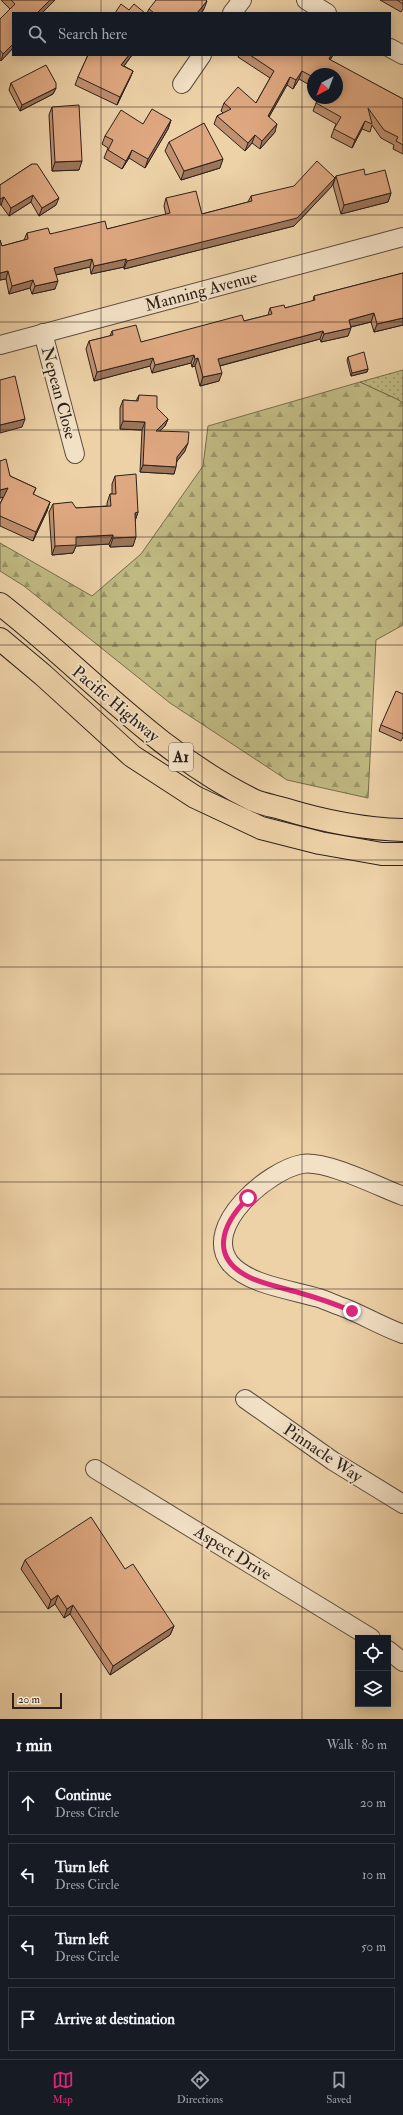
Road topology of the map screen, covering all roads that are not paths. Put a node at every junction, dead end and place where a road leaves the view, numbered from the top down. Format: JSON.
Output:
{"nodes":[{"id":1,"x":242,"y":0,"type":"edge"},
{"id":2,"x":306,"y":0,"type":"edge"},
{"id":3,"x":233,"y":12,"type":"edge"},
{"id":4,"x":325,"y":12,"type":"edge"},
{"id":5,"x":391,"y":49,"type":"edge"},
{"id":6,"x":403,"y":55,"type":"edge"},
{"id":7,"x":201,"y":56,"type":"edge"},
{"id":8,"x":182,"y":84,"type":"dead end"},
{"id":9,"x":403,"y":237,"type":"edge"},
{"id":10,"x":44,"y":333,"type":"junction"},
{"id":11,"x":0,"y":345,"type":"edge"},
{"id":12,"x":75,"y":454,"type":"dead end"},
{"id":13,"x":0,"y":604,"type":"edge"},
{"id":14,"x":0,"y":639,"type":"edge"},
{"id":15,"x":403,"y":830,"type":"edge"},
{"id":16,"x":403,"y":854,"type":"edge"},
{"id":17,"x":403,"y":1196,"type":"edge"},
{"id":18,"x":403,"y":1334,"type":"edge"},
{"id":19,"x":245,"y":1399,"type":"dead end"},
{"id":20,"x":96,"y":1469,"type":"dead end"},
{"id":21,"x":403,"y":1504,"type":"edge"},
{"id":22,"x":366,"y":1635,"type":"edge"}],
"edges":[{"from":1,"to":3,"type":"street"},
{"from":2,"to":4,"type":"street"},
{"from":5,"to":6,"type":"street"},
{"from":7,"to":8,"type":"street"},
{"from":9,"to":10,"type":"street","name":"Manning Avenue"},
{"from":10,"to":11,"type":"street","name":"Manning Avenue"},
{"from":10,"to":12,"type":"street","name":"Nepean Close"},
{"from":13,"to":15,"type":"highway","name":"Pacific Highway","number":"A1"},
{"from":14,"to":16,"type":"highway","name":"Pacific Highway","number":"A1"},
{"from":17,"to":18,"type":"street"},
{"from":19,"to":21,"type":"street","name":"Pinnacle Way"},
{"from":20,"to":22,"type":"street","name":"Aspect Drive"}]}
